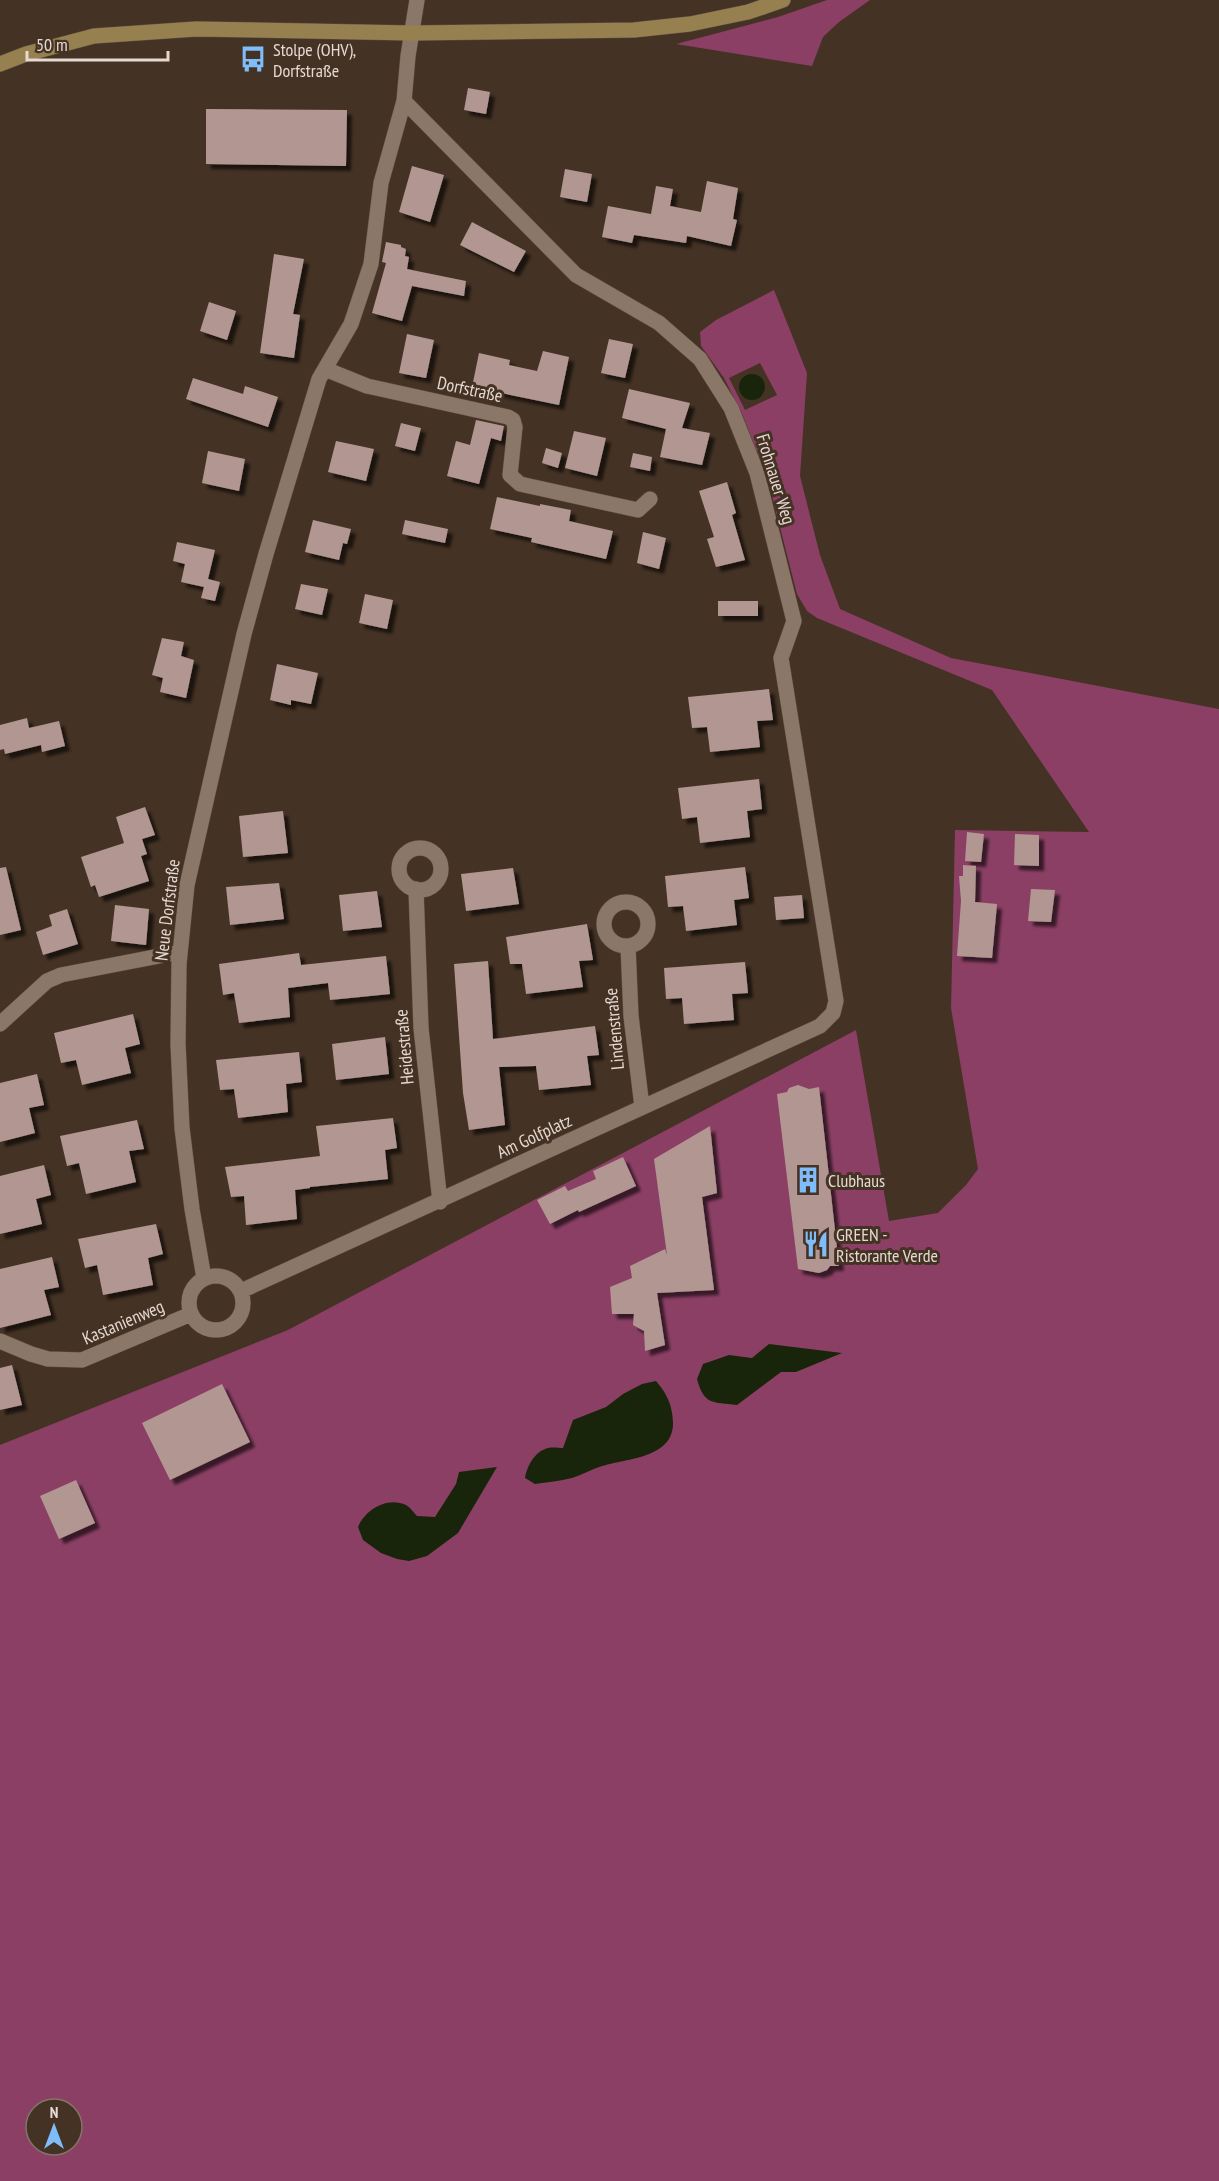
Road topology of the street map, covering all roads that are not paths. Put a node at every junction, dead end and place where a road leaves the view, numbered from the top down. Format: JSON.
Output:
{"nodes":[{"id":1,"x":417,"y":0,"type":"edge"},
{"id":2,"x":783,"y":0,"type":"edge"},
{"id":3,"x":412,"y":33,"type":"junction"},
{"id":4,"x":0,"y":64,"type":"edge"},
{"id":5,"x":404,"y":101,"type":"junction"},
{"id":6,"x":325,"y":369,"type":"junction"},
{"id":7,"x":650,"y":499,"type":"dead end"},
{"id":8,"x":416,"y":889,"type":"dead end"},
{"id":9,"x":627,"y":946,"type":"dead end"},
{"id":10,"x":180,"y":952,"type":"junction"},
{"id":11,"x":834,"y":1007,"type":"joint"},
{"id":12,"x":0,"y":1024,"type":"edge"},
{"id":13,"x":642,"y":1107,"type":"junction"},
{"id":14,"x":440,"y":1202,"type":"junction"},
{"id":15,"x":204,"y":1278,"type":"junction"},
{"id":16,"x":241,"y":1291,"type":"junction"},
{"id":17,"x":191,"y":1314,"type":"junction"},
{"id":18,"x":0,"y":1341,"type":"edge"}],
"edges":[{"from":1,"to":3,"type":"street"},
{"from":2,"to":3,"type":"main road"},
{"from":3,"to":4,"type":"main road"},
{"from":3,"to":5,"type":"street"},
{"from":5,"to":6,"type":"street"},
{"from":5,"to":11,"type":"street","name":"Frohnauer Weg"},
{"from":6,"to":7,"type":"street","name":"Dorfstraße"},
{"from":6,"to":10,"type":"street","name":"Neue Dorfstraße"},
{"from":8,"to":14,"type":"street","name":"Heidestraße"},
{"from":9,"to":13,"type":"street","name":"Lindenstraße"},
{"from":10,"to":12,"type":"street"},
{"from":10,"to":15,"type":"street","name":"Neue Dorfstraße"},
{"from":11,"to":13,"type":"street","name":"Am Golfplatz"},
{"from":13,"to":14,"type":"street","name":"Am Golfplatz"},
{"from":14,"to":16,"type":"street","name":"Am Golfplatz"},
{"from":15,"to":16,"type":"street"},
{"from":15,"to":17,"type":"street"},
{"from":16,"to":17,"type":"street"},
{"from":17,"to":18,"type":"street","name":"Kastanienweg"}]}
